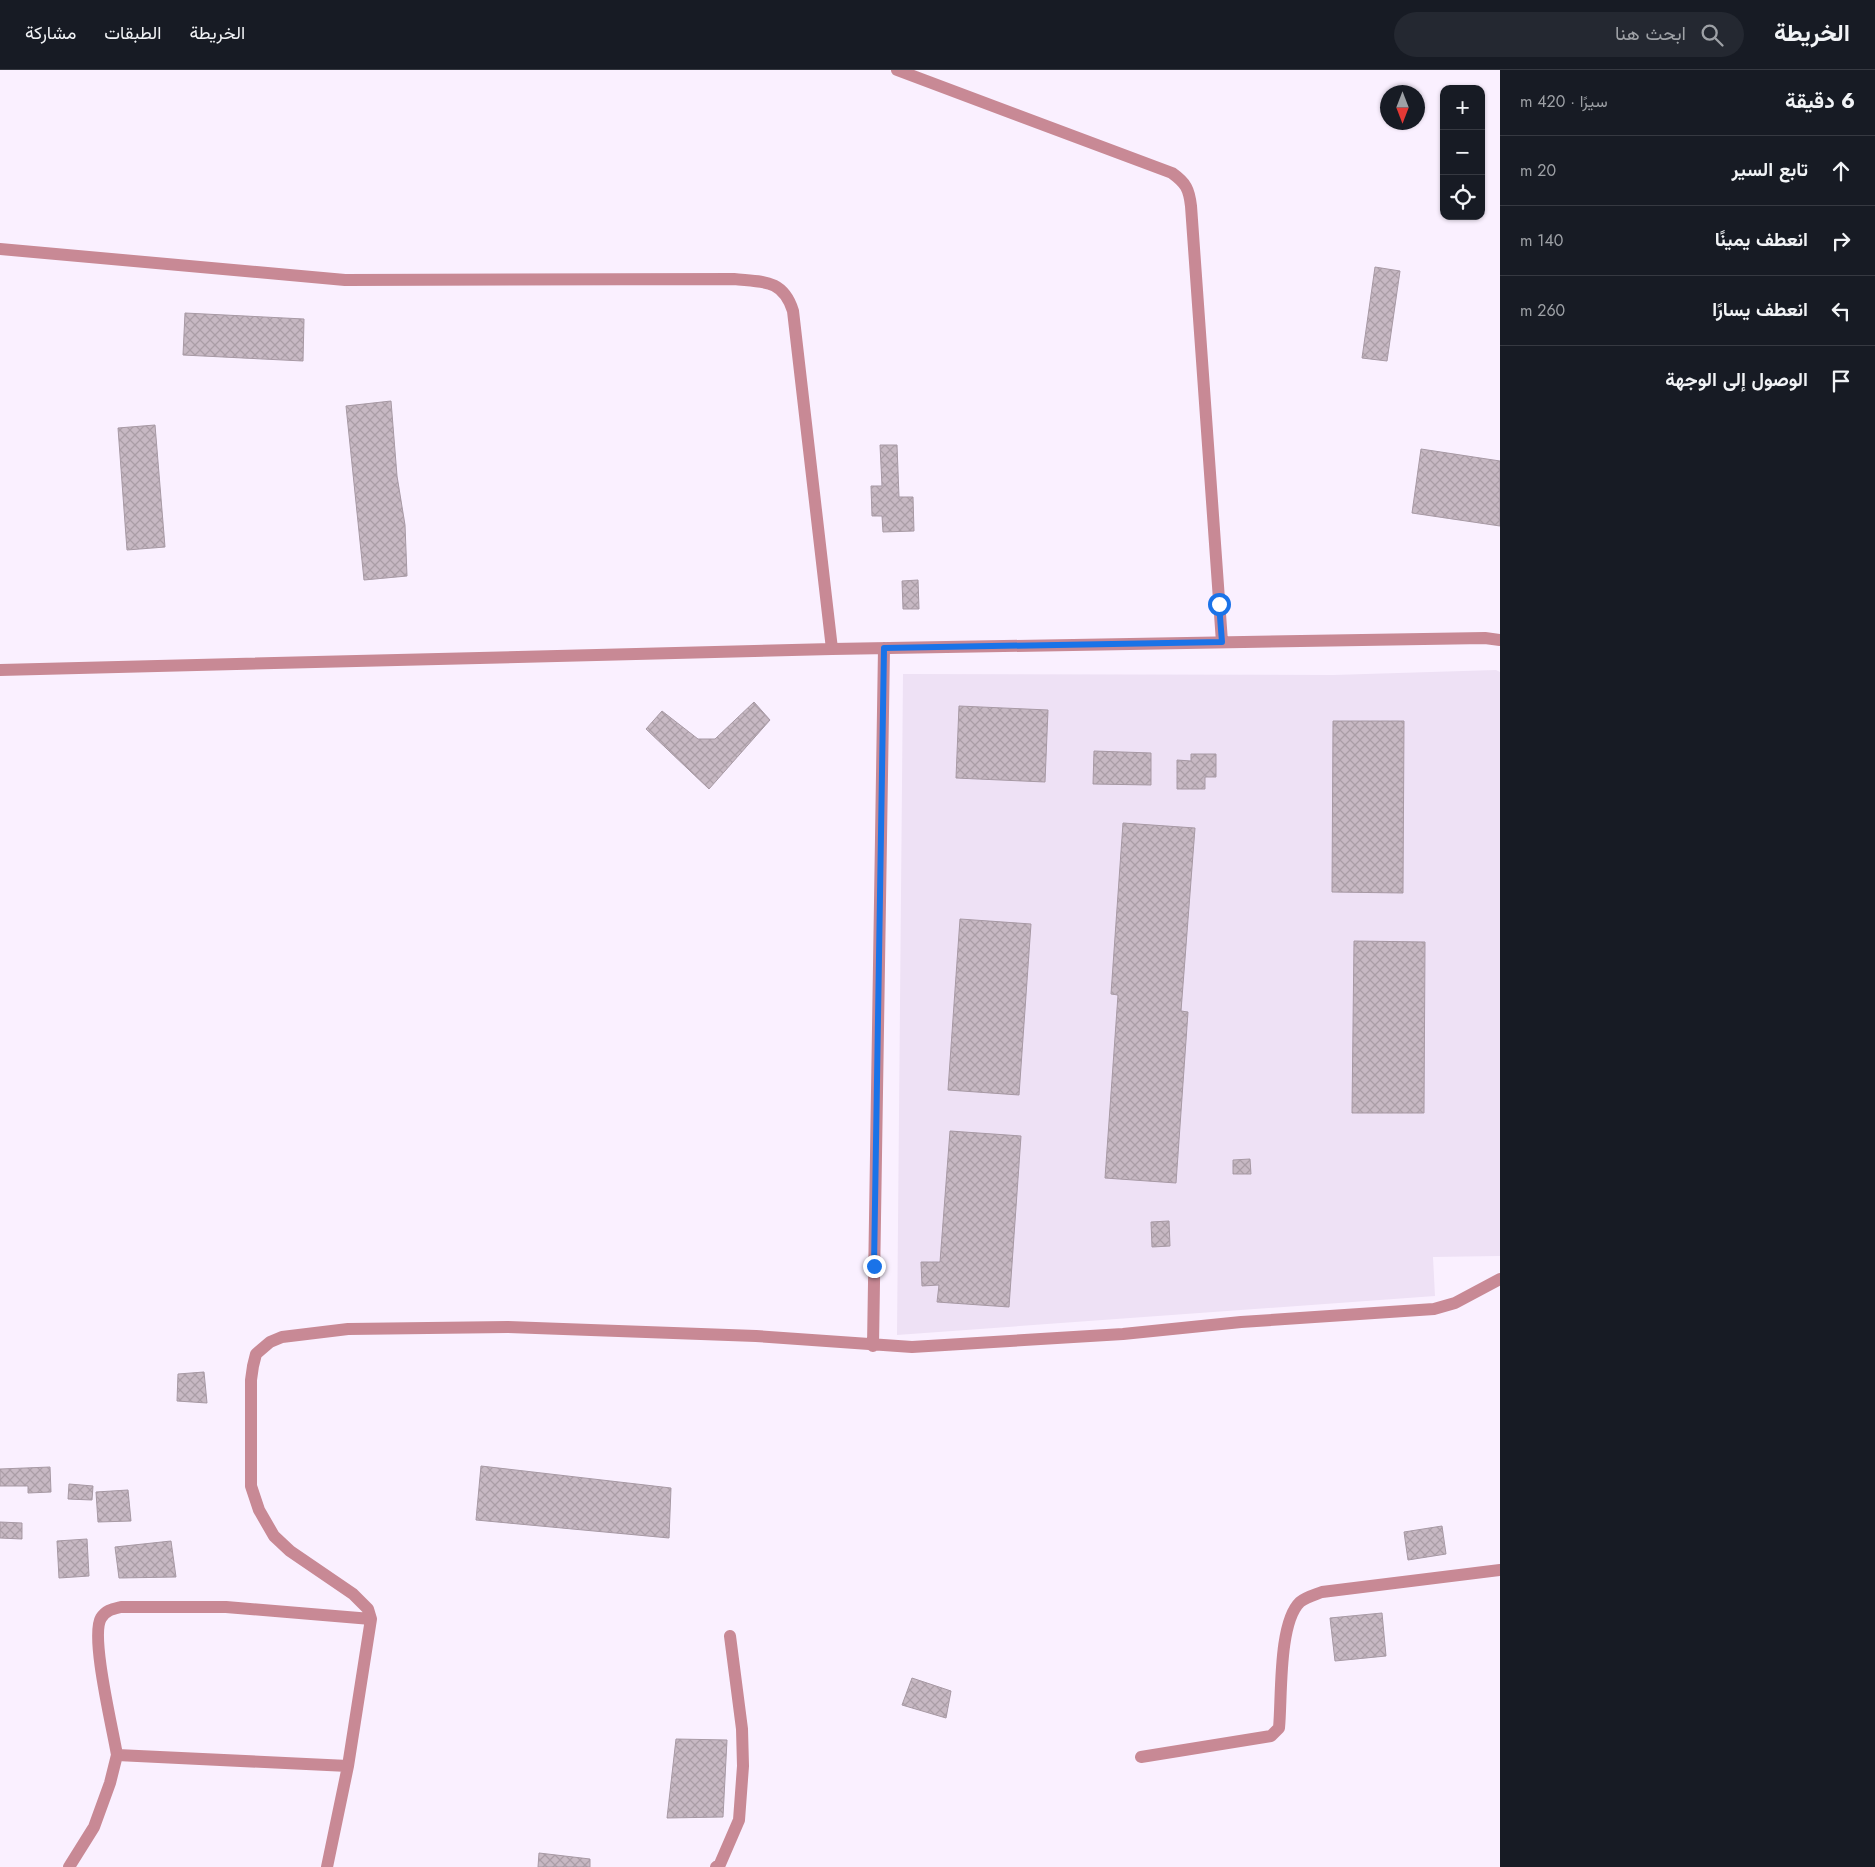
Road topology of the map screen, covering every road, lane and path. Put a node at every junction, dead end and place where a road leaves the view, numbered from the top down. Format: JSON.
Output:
{"nodes":[{"id":1,"x":897,"y":70,"type":"edge"},
{"id":2,"x":0,"y":249,"type":"edge"},
{"id":3,"x":1500,"y":640,"type":"edge"},
{"id":4,"x":1222,"y":642,"type":"junction"},
{"id":5,"x":884,"y":648,"type":"junction"},
{"id":6,"x":832,"y":649,"type":"junction"},
{"id":7,"x":0,"y":670,"type":"edge"},
{"id":8,"x":1500,"y":1279,"type":"edge"},
{"id":9,"x":873,"y":1346,"type":"junction"},
{"id":10,"x":1500,"y":1570,"type":"edge"},
{"id":11,"x":371,"y":1619,"type":"junction"},
{"id":12,"x":730,"y":1636,"type":"dead end"},
{"id":13,"x":117,"y":1755,"type":"junction"},
{"id":14,"x":1141,"y":1758,"type":"dead end"},
{"id":15,"x":348,"y":1766,"type":"junction"},
{"id":16,"x":69,"y":1867,"type":"edge"},
{"id":17,"x":327,"y":1867,"type":"edge"},
{"id":18,"x":716,"y":1867,"type":"edge"}],
"edges":[{"from":1,"to":4,"type":"street"},
{"from":2,"to":6,"type":"street"},
{"from":3,"to":4,"type":"street"},
{"from":4,"to":5,"type":"street"},
{"from":5,"to":6,"type":"street"},
{"from":5,"to":9,"type":"street"},
{"from":6,"to":7,"type":"street"},
{"from":8,"to":9,"type":"street"},
{"from":9,"to":11,"type":"street"},
{"from":10,"to":14,"type":"street"},
{"from":11,"to":13,"type":"street"},
{"from":11,"to":15,"type":"street"},
{"from":12,"to":18,"type":"street"},
{"from":13,"to":15,"type":"street"},
{"from":13,"to":16,"type":"street"},
{"from":15,"to":17,"type":"street"}]}
